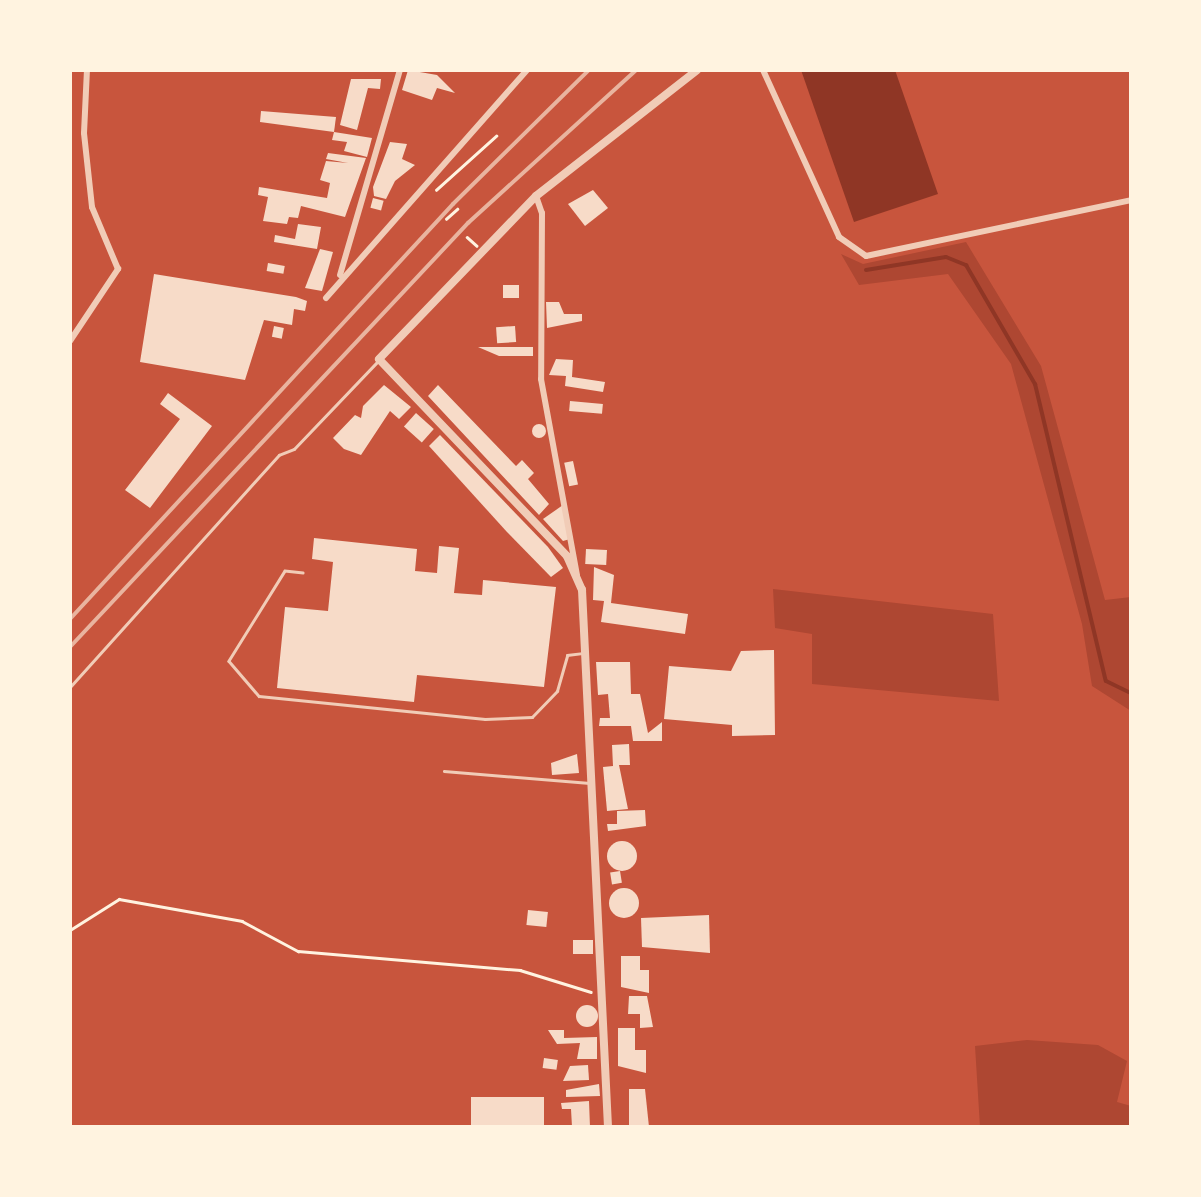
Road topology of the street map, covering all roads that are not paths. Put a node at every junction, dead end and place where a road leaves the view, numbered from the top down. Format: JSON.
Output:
{"nodes":[{"id":1,"x":87,"y":70,"type":"edge"},
{"id":2,"x":400,"y":70,"type":"edge"},
{"id":3,"x":527,"y":70,"type":"edge"},
{"id":4,"x":697,"y":70,"type":"edge"},
{"id":5,"x":764,"y":70,"type":"edge"},
{"id":6,"x":536,"y":196,"type":"junction"},
{"id":7,"x":1131,"y":200,"type":"edge"},
{"id":8,"x":340,"y":277,"type":"junction"},
{"id":9,"x":326,"y":298,"type":"dead end"},
{"id":10,"x":70,"y":340,"type":"edge"},
{"id":11,"x":380,"y":359,"type":"junction"},
{"id":12,"x":303,"y":573,"type":"dead end"},
{"id":13,"x":577,"y":574,"type":"junction"},
{"id":14,"x":585,"y":653,"type":"junction"},
{"id":15,"x":70,"y":687,"type":"edge"},
{"id":16,"x":444,"y":771,"type":"dead end"},
{"id":17,"x":592,"y":783,"type":"junction"},
{"id":18,"x":608,"y":1127,"type":"edge"}],
"edges":[{"from":1,"to":10,"type":"street"},
{"from":2,"to":8,"type":"street"},
{"from":3,"to":8,"type":"street"},
{"from":4,"to":6,"type":"street"},
{"from":5,"to":7,"type":"street"},
{"from":6,"to":11,"type":"street"},
{"from":6,"to":13,"type":"street"},
{"from":8,"to":9,"type":"street"},
{"from":11,"to":13,"type":"street"},
{"from":11,"to":15,"type":"lane"},
{"from":12,"to":14,"type":"lane"},
{"from":13,"to":14,"type":"street"},
{"from":14,"to":17,"type":"street"},
{"from":16,"to":17,"type":"lane"},
{"from":17,"to":18,"type":"street"}]}
